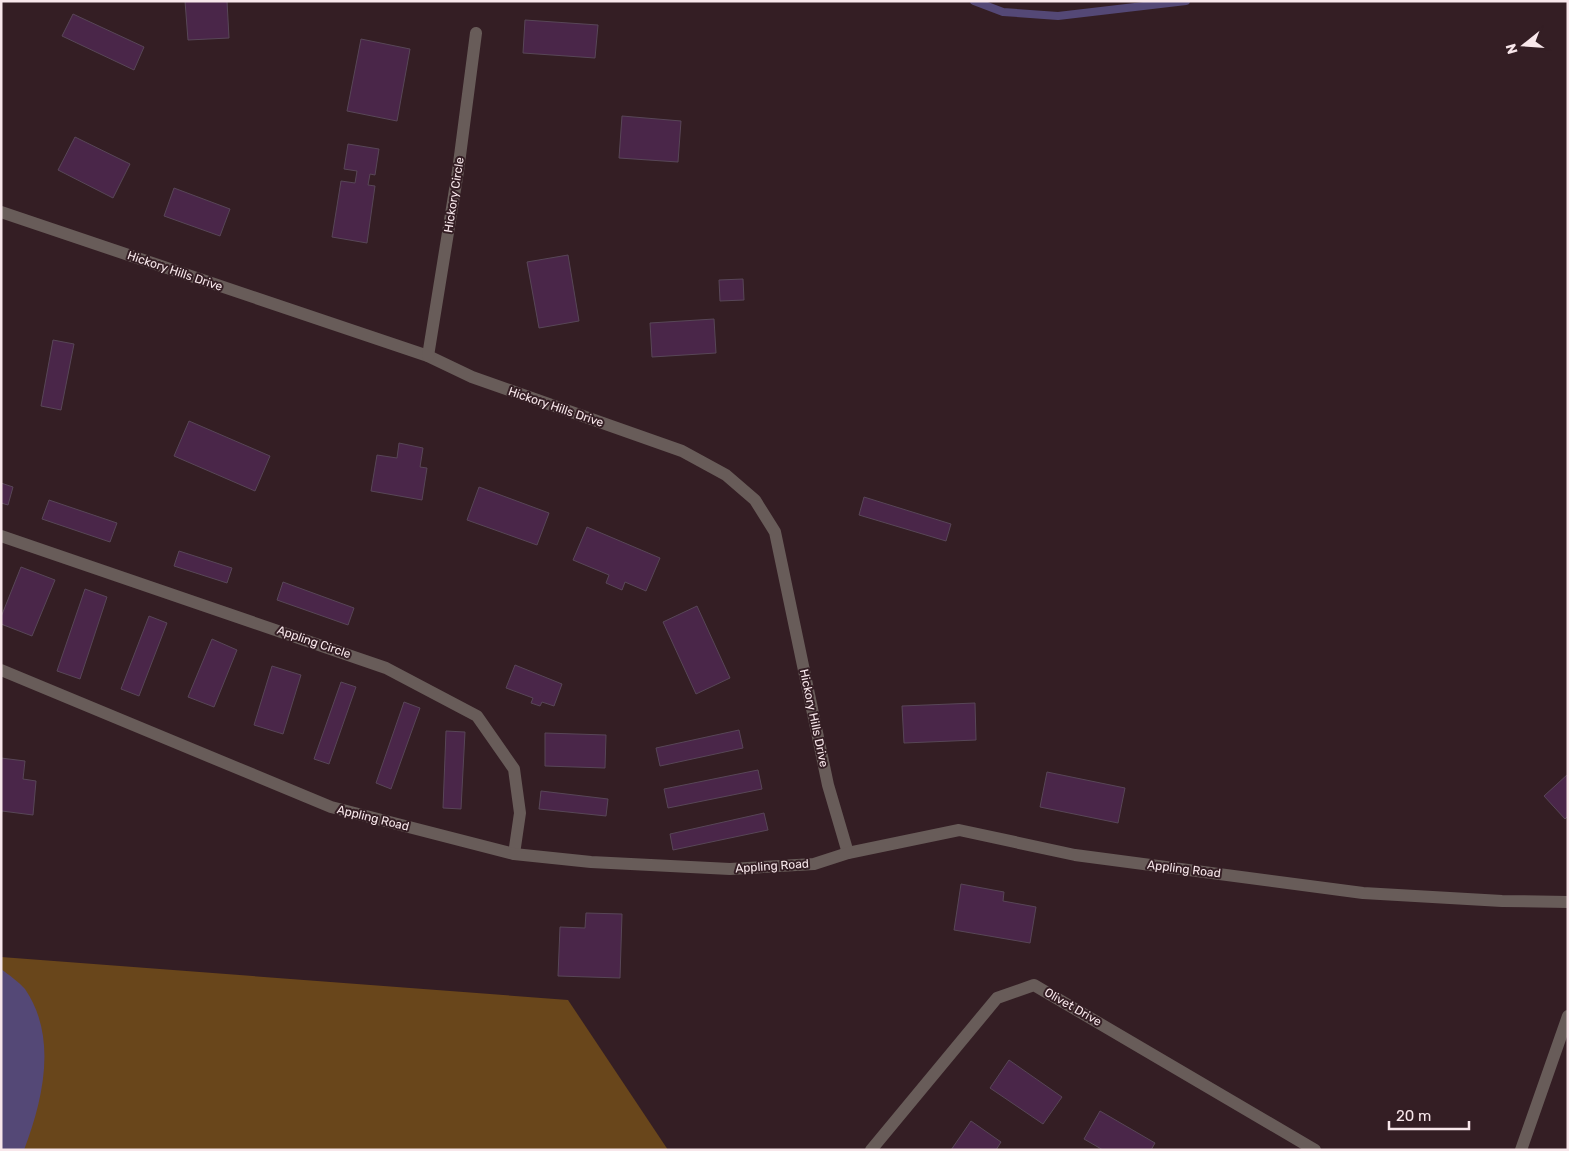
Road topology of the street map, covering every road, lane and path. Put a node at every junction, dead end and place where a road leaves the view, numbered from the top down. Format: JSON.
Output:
{"nodes":[{"id":1,"x":476,"y":32,"type":"dead end"},
{"id":2,"x":1,"y":212,"type":"edge"},
{"id":3,"x":428,"y":356,"type":"junction"},
{"id":4,"x":1,"y":536,"type":"edge"},
{"id":5,"x":1,"y":670,"type":"edge"},
{"id":6,"x":848,"y":853,"type":"junction"},
{"id":7,"x":514,"y":854,"type":"junction"},
{"id":8,"x":1568,"y":902,"type":"edge"},
{"id":9,"x":1568,"y":1016,"type":"edge"},
{"id":10,"x":871,"y":1150,"type":"edge"},
{"id":11,"x":1315,"y":1150,"type":"edge"},
{"id":12,"x":1522,"y":1150,"type":"edge"}],
"edges":[{"from":1,"to":3,"type":"street","name":"Hickory Circle"},
{"from":2,"to":3,"type":"street","name":"Hickory Hills Drive"},
{"from":3,"to":6,"type":"street","name":"Hickory Hills Drive"},
{"from":4,"to":7,"type":"street","name":"Appling Circle"},
{"from":5,"to":7,"type":"street","name":"Appling Road"},
{"from":6,"to":7,"type":"street","name":"Appling Road"},
{"from":6,"to":8,"type":"street","name":"Appling Road"},
{"from":9,"to":12,"type":"street"},
{"from":10,"to":11,"type":"street","name":"Olivet Drive"}]}
